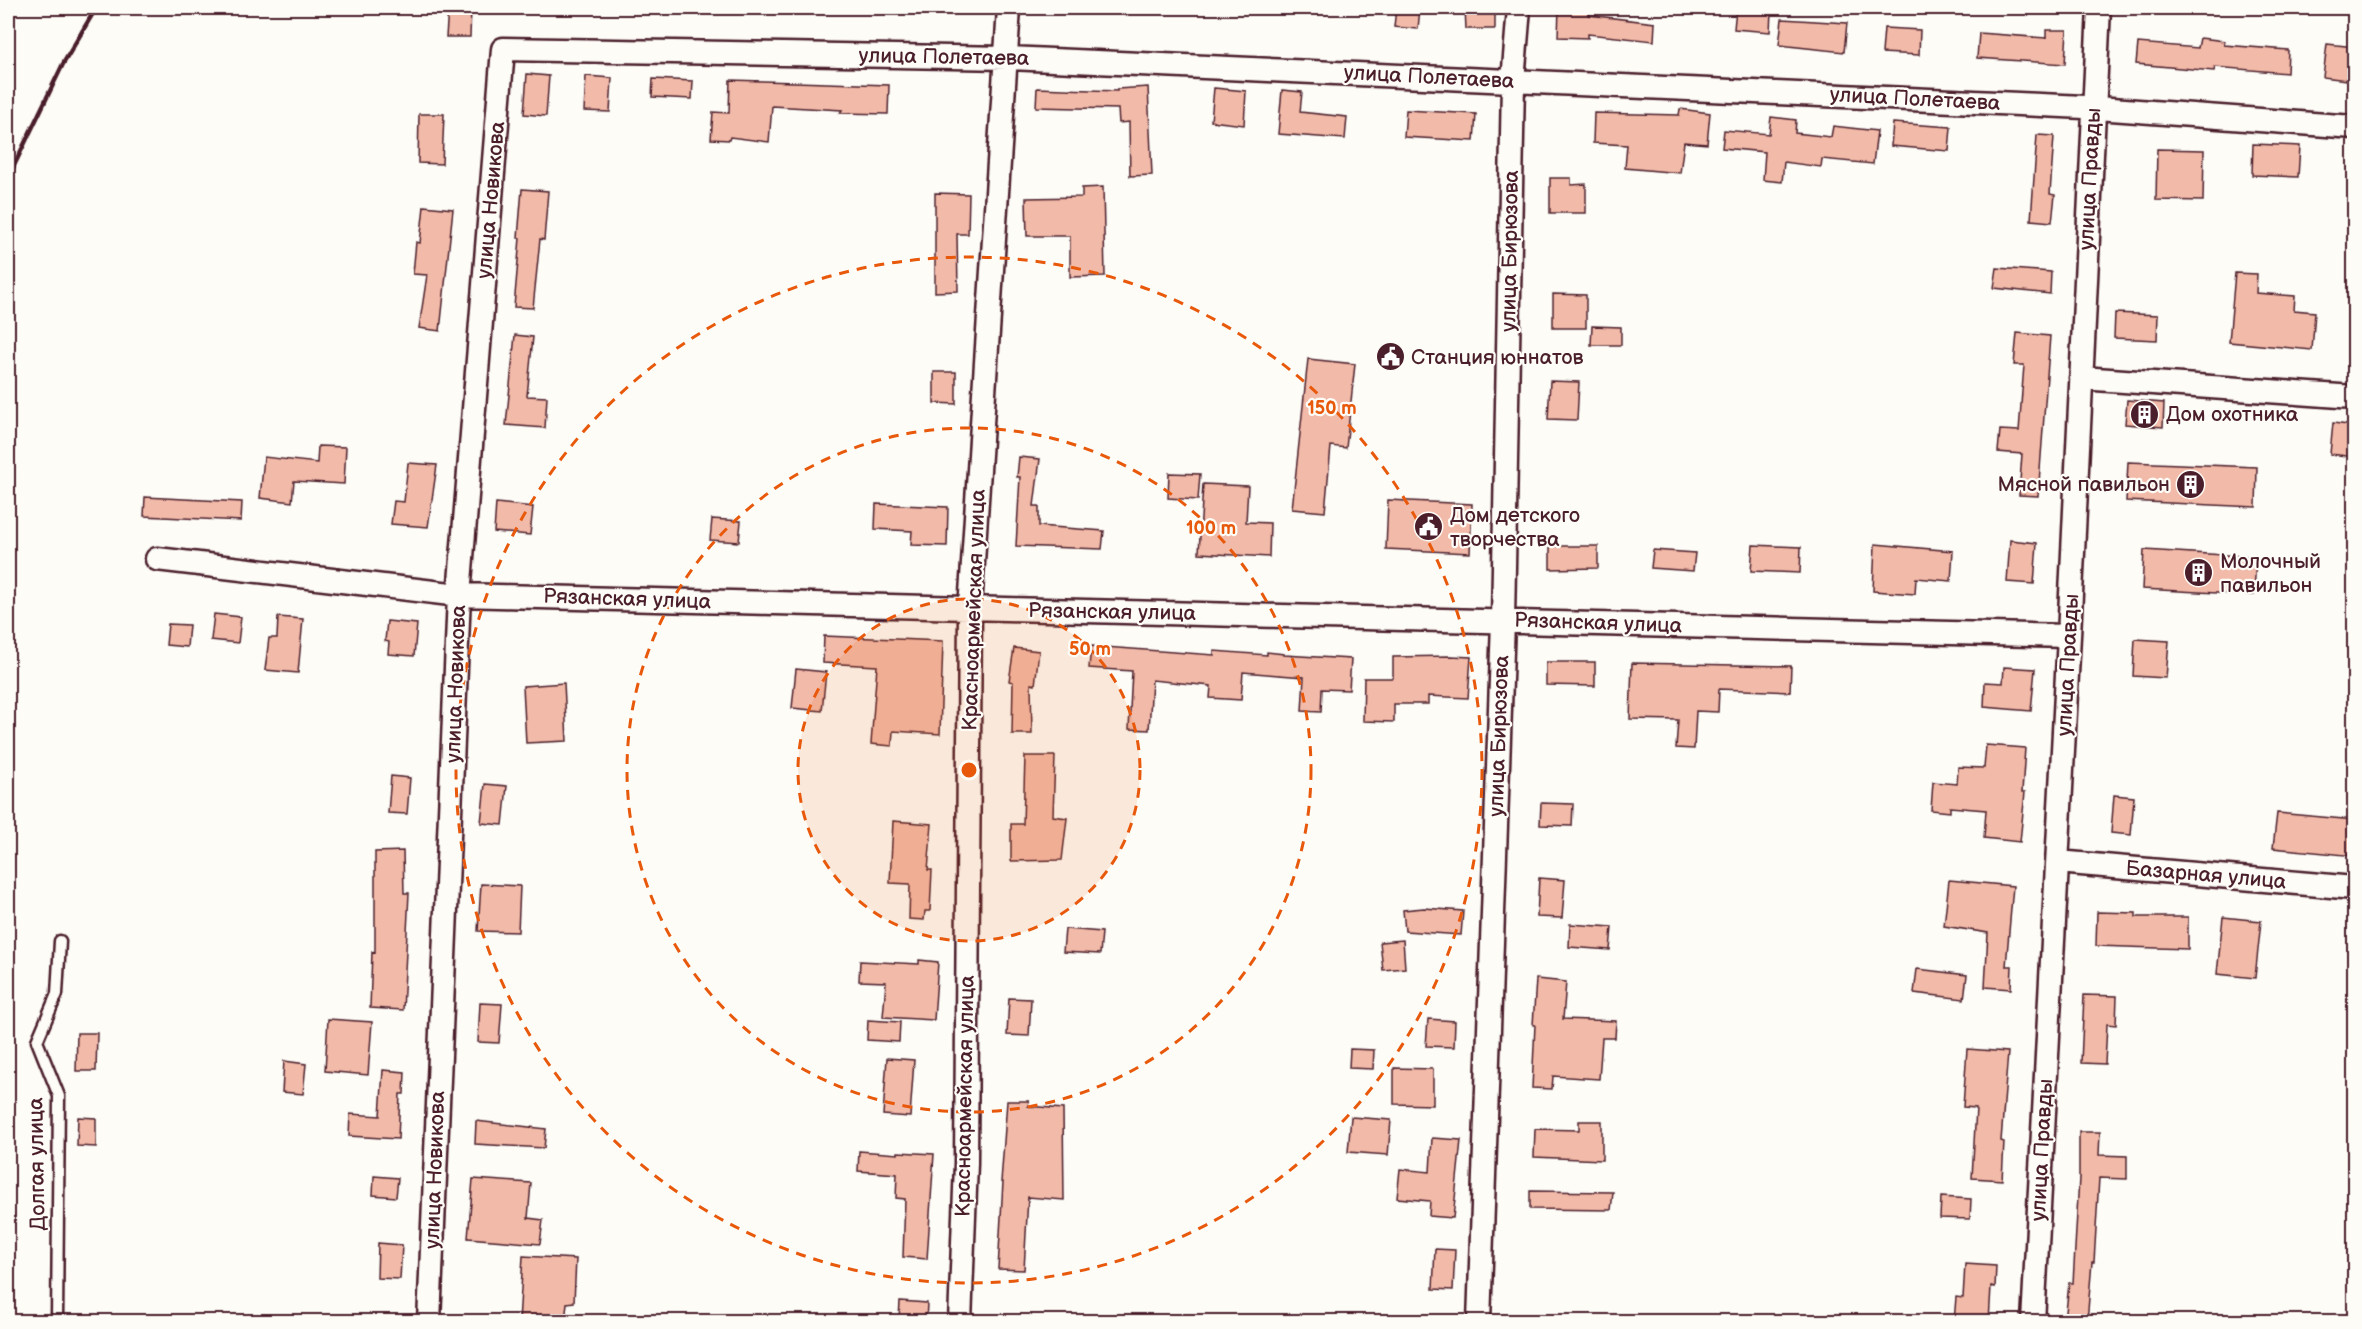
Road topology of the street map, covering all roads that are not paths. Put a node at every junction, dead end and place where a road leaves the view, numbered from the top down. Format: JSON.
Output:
{"nodes":[{"id":1,"x":1009,"y":8,"type":"edge"},
{"id":2,"x":1519,"y":8,"type":"edge"},
{"id":3,"x":2099,"y":8,"type":"edge"},
{"id":4,"x":503,"y":49,"type":"joint"},
{"id":5,"x":1008,"y":58,"type":"junction"},
{"id":6,"x":1513,"y":81,"type":"junction"},
{"id":7,"x":2093,"y":107,"type":"junction"},
{"id":8,"x":2355,"y":127,"type":"edge"},
{"id":9,"x":2081,"y":378,"type":"junction"},
{"id":10,"x":2355,"y":397,"type":"edge"},
{"id":11,"x":157,"y":560,"type":"dead end"},
{"id":12,"x":459,"y":595,"type":"junction"},
{"id":13,"x":970,"y":609,"type":"junction"},
{"id":14,"x":1503,"y":621,"type":"junction"},
{"id":15,"x":2069,"y":636,"type":"junction"},
{"id":16,"x":2058,"y":862,"type":"junction"},
{"id":17,"x":2355,"y":888,"type":"edge"},
{"id":18,"x":60,"y":941,"type":"dead end"},
{"id":19,"x":57,"y":1322,"type":"edge"},
{"id":20,"x":429,"y":1322,"type":"edge"},
{"id":21,"x":960,"y":1322,"type":"edge"},
{"id":22,"x":1479,"y":1322,"type":"edge"},
{"id":23,"x":2033,"y":1322,"type":"edge"}],
"edges":[{"from":1,"to":5,"type":"street","name":"Красноармейская улица"},
{"from":2,"to":6,"type":"street","name":"улица Бирюзова"},
{"from":3,"to":7,"type":"street","name":"улица Правды"},
{"from":4,"to":5,"type":"street","name":"улица Полетаева"},
{"from":4,"to":12,"type":"street","name":"улица Новикова"},
{"from":5,"to":6,"type":"street","name":"улица Полетаева"},
{"from":5,"to":13,"type":"street","name":"Красноармейская улица"},
{"from":6,"to":7,"type":"street","name":"улица Полетаева"},
{"from":6,"to":14,"type":"street","name":"улица Бирюзова"},
{"from":7,"to":8,"type":"street","name":"улица Полетаева"},
{"from":7,"to":9,"type":"street","name":"улица Правды"},
{"from":9,"to":10,"type":"street"},
{"from":9,"to":15,"type":"street","name":"улица Правды"},
{"from":11,"to":12,"type":"street","name":"Рязанская улица"},
{"from":12,"to":13,"type":"street","name":"Рязанская улица"},
{"from":12,"to":20,"type":"street","name":"улица Новикова"},
{"from":13,"to":14,"type":"street","name":"Рязанская улица"},
{"from":13,"to":21,"type":"street","name":"Красноармейская улица"},
{"from":14,"to":15,"type":"street","name":"Рязанская улица"},
{"from":14,"to":22,"type":"street","name":"улица Бирюзова"},
{"from":15,"to":16,"type":"street","name":"улица Правды"},
{"from":16,"to":17,"type":"street","name":"Базарная улица"},
{"from":16,"to":23,"type":"street","name":"улица Правды"},
{"from":18,"to":19,"type":"lane","name":"Долгая улица"}]}
